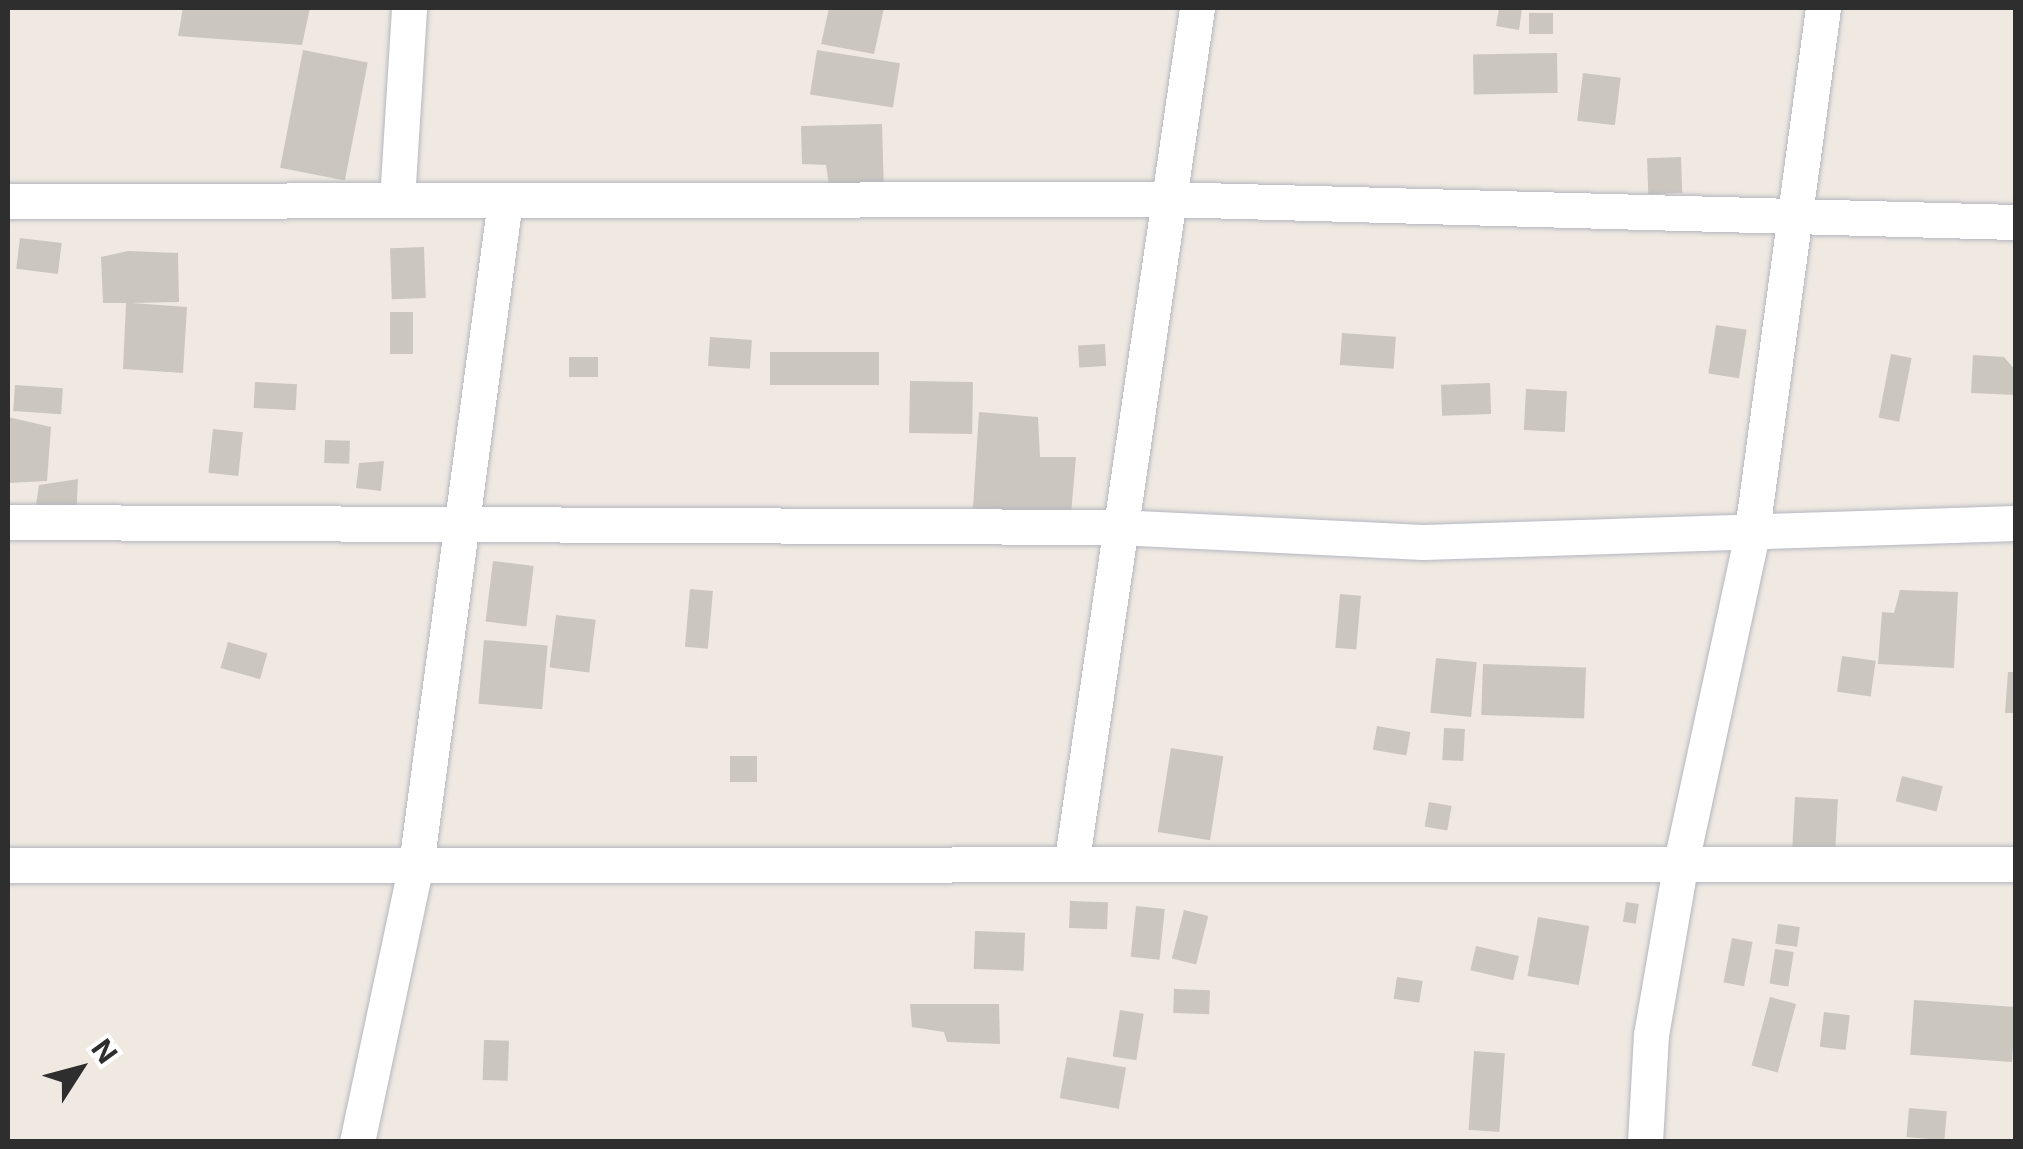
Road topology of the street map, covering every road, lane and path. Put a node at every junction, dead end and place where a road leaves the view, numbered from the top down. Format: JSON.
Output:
{"nodes":[{"id":1,"x":409,"y":8,"type":"edge"},
{"id":2,"x":1196,"y":8,"type":"edge"},
{"id":3,"x":1823,"y":8,"type":"edge"},
{"id":4,"x":1166,"y":198,"type":"junction"},
{"id":5,"x":398,"y":200,"type":"junction"},
{"id":6,"x":8,"y":201,"type":"edge"},
{"id":7,"x":505,"y":201,"type":"junction"},
{"id":8,"x":1790,"y":216,"type":"junction"},
{"id":9,"x":2016,"y":222,"type":"edge"},
{"id":10,"x":8,"y":522,"type":"edge"},
{"id":11,"x":2016,"y":523,"type":"edge"},
{"id":12,"x":468,"y":525,"type":"junction"},
{"id":13,"x":1117,"y":527,"type":"junction"},
{"id":14,"x":1751,"y":538,"type":"junction"},
{"id":15,"x":1072,"y":859,"type":"junction"},
{"id":16,"x":416,"y":864,"type":"junction"},
{"id":17,"x":2016,"y":864,"type":"edge"},
{"id":18,"x":8,"y":865,"type":"edge"},
{"id":19,"x":1680,"y":868,"type":"junction"},
{"id":20,"x":357,"y":1142,"type":"edge"},
{"id":21,"x":1646,"y":1142,"type":"edge"}],
"edges":[{"from":1,"to":5,"type":"street"},
{"from":2,"to":4,"type":"street"},
{"from":3,"to":8,"type":"street"},
{"from":4,"to":7,"type":"street"},
{"from":4,"to":8,"type":"street"},
{"from":4,"to":13,"type":"street"},
{"from":5,"to":6,"type":"street"},
{"from":5,"to":7,"type":"street"},
{"from":7,"to":12,"type":"street"},
{"from":8,"to":9,"type":"street"},
{"from":8,"to":14,"type":"street"},
{"from":10,"to":12,"type":"street"},
{"from":11,"to":14,"type":"street"},
{"from":12,"to":13,"type":"street"},
{"from":12,"to":16,"type":"street"},
{"from":13,"to":14,"type":"street"},
{"from":13,"to":15,"type":"street"},
{"from":14,"to":19,"type":"street"},
{"from":15,"to":16,"type":"street"},
{"from":15,"to":19,"type":"street"},
{"from":16,"to":18,"type":"street"},
{"from":16,"to":20,"type":"street"},
{"from":17,"to":19,"type":"street"},
{"from":19,"to":21,"type":"street"}]}
